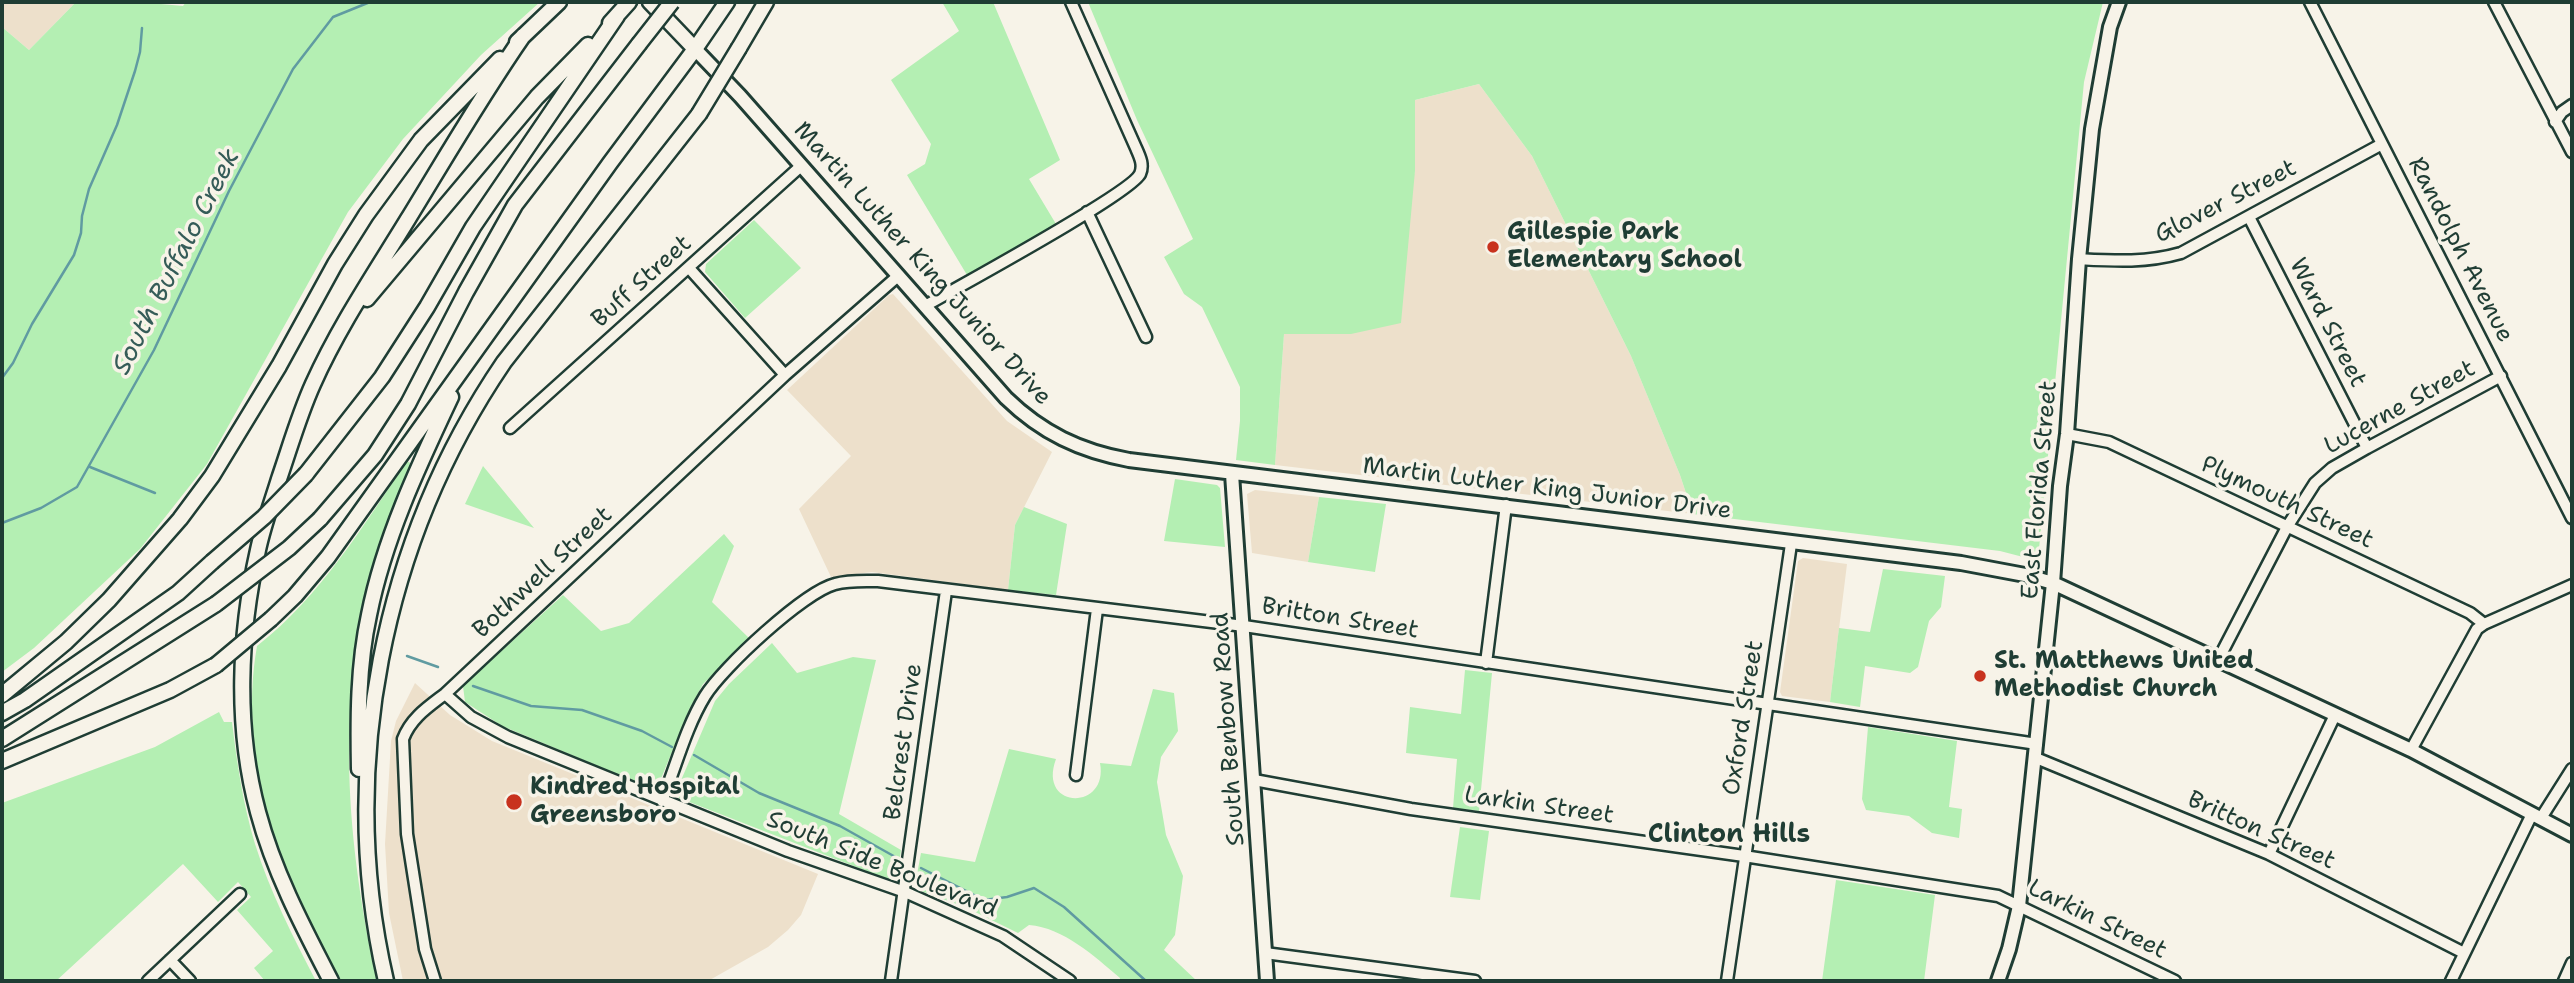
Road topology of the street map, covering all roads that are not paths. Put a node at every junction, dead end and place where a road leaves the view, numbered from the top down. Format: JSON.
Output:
{"nodes":[{"id":1,"x":559,"y":2,"type":"edge"},
{"id":2,"x":629,"y":2,"type":"edge"},
{"id":3,"x":650,"y":2,"type":"edge"},
{"id":4,"x":673,"y":2,"type":"edge"},
{"id":5,"x":727,"y":2,"type":"edge"},
{"id":6,"x":766,"y":2,"type":"edge"},
{"id":7,"x":1071,"y":2,"type":"edge"},
{"id":8,"x":2119,"y":2,"type":"edge"},
{"id":9,"x":2309,"y":2,"type":"edge"},
{"id":10,"x":2494,"y":2,"type":"edge"},
{"id":11,"x":617,"y":16,"type":"junction"},
{"id":12,"x":523,"y":36,"type":"junction"},
{"id":13,"x":695,"y":50,"type":"junction"},
{"id":14,"x":2572,"y":105,"type":"edge"},
{"id":15,"x":2555,"y":122,"type":"junction"},
{"id":16,"x":2382,"y":144,"type":"junction"},
{"id":17,"x":2572,"y":152,"type":"edge"},
{"id":18,"x":801,"y":166,"type":"junction"},
{"id":19,"x":1087,"y":212,"type":"junction"},
{"id":20,"x":2249,"y":217,"type":"junction"},
{"id":21,"x":2079,"y":259,"type":"junction"},
{"id":22,"x":689,"y":268,"type":"junction"},
{"id":23,"x":898,"y":276,"type":"junction"},
{"id":24,"x":925,"y":306,"type":"junction"},
{"id":25,"x":509,"y":307,"type":"junction"},
{"id":26,"x":1146,"y":337,"type":"dead end"},
{"id":27,"x":337,"y":339,"type":"junction"},
{"id":28,"x":785,"y":376,"type":"junction"},
{"id":29,"x":2501,"y":376,"type":"junction"},
{"id":30,"x":510,"y":428,"type":"dead end"},
{"id":31,"x":2067,"y":434,"type":"junction"},
{"id":32,"x":2367,"y":448,"type":"junction"},
{"id":33,"x":1232,"y":474,"type":"junction"},
{"id":34,"x":1506,"y":505,"type":"junction"},
{"id":35,"x":2572,"y":518,"type":"edge"},
{"id":36,"x":2287,"y":527,"type":"junction"},
{"id":37,"x":1791,"y":544,"type":"junction"},
{"id":38,"x":2053,"y":583,"type":"junction"},
{"id":39,"x":2572,"y":585,"type":"edge"},
{"id":40,"x":946,"y":591,"type":"junction"},
{"id":41,"x":1097,"y":609,"type":"junction"},
{"id":42,"x":2484,"y":624,"type":"junction"},
{"id":43,"x":1244,"y":625,"type":"junction"},
{"id":44,"x":2218,"y":660,"type":"junction"},
{"id":45,"x":1486,"y":663,"type":"junction"},
{"id":46,"x":445,"y":694,"type":"junction"},
{"id":47,"x":2,"y":695,"type":"edge"},
{"id":48,"x":1768,"y":703,"type":"junction"},
{"id":49,"x":2,"y":713,"type":"edge"},
{"id":50,"x":2335,"y":715,"type":"junction"},
{"id":51,"x":2,"y":739,"type":"edge"},
{"id":52,"x":2411,"y":750,"type":"junction"},
{"id":53,"x":2036,"y":751,"type":"junction"},
{"id":54,"x":2,"y":761,"type":"edge"},
{"id":55,"x":2572,"y":769,"type":"edge"},
{"id":56,"x":1076,"y":775,"type":"dead end"},
{"id":57,"x":1254,"y":780,"type":"junction"},
{"id":58,"x":662,"y":801,"type":"junction"},
{"id":59,"x":2537,"y":816,"type":"junction"},
{"id":60,"x":2572,"y":835,"type":"edge"},
{"id":61,"x":2269,"y":854,"type":"junction"},
{"id":62,"x":1744,"y":856,"type":"junction"},
{"id":63,"x":370,"y":873,"type":"junction"},
{"id":64,"x":905,"y":892,"type":"junction"},
{"id":65,"x":240,"y":894,"type":"dead end"},
{"id":66,"x":2020,"y":906,"type":"junction"},
{"id":67,"x":1265,"y":953,"type":"junction"},
{"id":68,"x":2464,"y":953,"type":"junction"},
{"id":69,"x":170,"y":960,"type":"junction"},
{"id":70,"x":2572,"y":962,"type":"edge"},
{"id":71,"x":1443,"y":979,"type":"edge"},
{"id":72,"x":148,"y":981,"type":"edge"},
{"id":73,"x":190,"y":981,"type":"edge"},
{"id":74,"x":331,"y":981,"type":"edge"},
{"id":75,"x":386,"y":981,"type":"edge"},
{"id":76,"x":435,"y":981,"type":"edge"},
{"id":77,"x":891,"y":981,"type":"edge"},
{"id":78,"x":1068,"y":981,"type":"edge"},
{"id":79,"x":1267,"y":981,"type":"edge"},
{"id":80,"x":1475,"y":981,"type":"edge"},
{"id":81,"x":1727,"y":981,"type":"edge"},
{"id":82,"x":1998,"y":981,"type":"edge"},
{"id":83,"x":2175,"y":981,"type":"edge"},
{"id":84,"x":2451,"y":981,"type":"edge"},
{"id":85,"x":2564,"y":981,"type":"edge"}],
"edges":[{"from":1,"to":12,"type":"highway"},
{"from":2,"to":11,"type":"highway"},
{"from":3,"to":13,"type":"highway","name":"Martin Luther King Junior Drive"},
{"from":4,"to":51,"type":"highway","bridge":true},
{"from":5,"to":13,"type":"highway"},
{"from":6,"to":63,"type":"highway","bridge":true},
{"from":7,"to":19,"type":"street"},
{"from":8,"to":21,"type":"main road","name":"East Florida Street"},
{"from":9,"to":16,"type":"street","name":"Randolph Avenue"},
{"from":10,"to":15,"type":"street"},
{"from":11,"to":27,"type":"highway"},
{"from":11,"to":49,"type":"highway","bridge":true},
{"from":12,"to":27,"type":"highway"},
{"from":12,"to":47,"type":"highway"},
{"from":13,"to":18,"type":"main road","name":"Martin Luther King Junior Drive"},
{"from":13,"to":25,"type":"highway"},
{"from":14,"to":15,"type":"street"},
{"from":15,"to":17,"type":"street"},
{"from":16,"to":20,"type":"street","name":"Glover Street"},
{"from":16,"to":29,"type":"street","name":"Randolph Avenue"},
{"from":18,"to":22,"type":"street","name":"Buff Street"},
{"from":18,"to":23,"type":"main road","name":"Martin Luther King Junior Drive"},
{"from":19,"to":24,"type":"street"},
{"from":19,"to":26,"type":"street"},
{"from":20,"to":21,"type":"street","name":"Glover Street"},
{"from":20,"to":32,"type":"street","name":"Ward Street"},
{"from":21,"to":31,"type":"main road","name":"East Florida Street"},
{"from":22,"to":28,"type":"street"},
{"from":22,"to":30,"type":"street","name":"Buff Street"},
{"from":23,"to":24,"type":"main road","name":"Martin Luther King Junior Drive"},
{"from":23,"to":28,"type":"street","name":"Bothwell Street"},
{"from":24,"to":33,"type":"main road","name":"Martin Luther King Junior Drive"},
{"from":25,"to":54,"type":"highway","bridge":true},
{"from":25,"to":63,"type":"highway"},
{"from":27,"to":74,"type":"highway"},
{"from":28,"to":46,"type":"street","name":"Bothwell Street"},
{"from":29,"to":32,"type":"street","name":"Lucerne Street"},
{"from":29,"to":35,"type":"street","name":"Randolph Avenue"},
{"from":31,"to":36,"type":"street","name":"Plymouth Street"},
{"from":31,"to":38,"type":"main road","name":"East Florida Street"},
{"from":32,"to":36,"type":"street","name":"Lucerne Street"},
{"from":33,"to":34,"type":"main road","name":"Martin Luther King Junior Drive"},
{"from":33,"to":43,"type":"main road","name":"South Benbow Road"},
{"from":34,"to":37,"type":"main road","name":"Martin Luther King Junior Drive"},
{"from":34,"to":45,"type":"street"},
{"from":36,"to":42,"type":"street","name":"Plymouth Street"},
{"from":36,"to":44,"type":"street","name":"Lucerne Street"},
{"from":37,"to":38,"type":"main road","name":"Martin Luther King Junior Drive"},
{"from":37,"to":48,"type":"street","name":"Oxford Street"},
{"from":38,"to":44,"type":"main road","name":"Martin Luther King Junior Drive"},
{"from":38,"to":53,"type":"main road","name":"East Florida Street"},
{"from":39,"to":42,"type":"street"},
{"from":40,"to":41,"type":"street","name":"Britton Street"},
{"from":40,"to":58,"type":"street","name":"Britton Street"},
{"from":40,"to":64,"type":"street","name":"Belcrest Drive"},
{"from":41,"to":43,"type":"street","name":"Britton Street"},
{"from":41,"to":56,"type":"street"},
{"from":42,"to":52,"type":"street"},
{"from":43,"to":45,"type":"street","name":"Britton Street"},
{"from":43,"to":57,"type":"main road","name":"South Benbow Road"},
{"from":44,"to":50,"type":"main road","name":"Martin Luther King Junior Drive"},
{"from":45,"to":48,"type":"street","name":"Britton Street"},
{"from":46,"to":58,"type":"street","name":"South Side Boulevard"},
{"from":46,"to":76,"type":"street","name":"Bothwell Street"},
{"from":48,"to":53,"type":"street","name":"Britton Street"},
{"from":48,"to":62,"type":"street","name":"Oxford Street"},
{"from":50,"to":52,"type":"main road","name":"Martin Luther King Junior Drive"},
{"from":50,"to":61,"type":"street"},
{"from":52,"to":59,"type":"main road","name":"Martin Luther King Junior Drive"},
{"from":53,"to":61,"type":"street","name":"Britton Street"},
{"from":53,"to":66,"type":"main road","name":"East Florida Street"},
{"from":55,"to":59,"type":"street"},
{"from":57,"to":62,"type":"street","name":"Larkin Street"},
{"from":57,"to":67,"type":"main road","name":"South Benbow Road"},
{"from":58,"to":64,"type":"street","name":"South Side Boulevard"},
{"from":59,"to":60,"type":"main road","name":"Martin Luther King Junior Drive"},
{"from":59,"to":68,"type":"street"},
{"from":61,"to":68,"type":"street","name":"Britton Street"},
{"from":62,"to":66,"type":"street","name":"Larkin Street"},
{"from":62,"to":81,"type":"street","name":"Oxford Street"},
{"from":63,"to":75,"type":"highway"},
{"from":64,"to":77,"type":"street","name":"Belcrest Drive"},
{"from":64,"to":78,"type":"street","name":"South Side Boulevard"},
{"from":65,"to":69,"type":"street"},
{"from":66,"to":82,"type":"main road","name":"East Florida Street"},
{"from":66,"to":83,"type":"street","name":"Larkin Street"},
{"from":67,"to":71,"type":"street"},
{"from":67,"to":79,"type":"main road","name":"South Benbow Road"},
{"from":68,"to":84,"type":"street"},
{"from":69,"to":72,"type":"street"},
{"from":69,"to":73,"type":"street"},
{"from":70,"to":85,"type":"street"},
{"from":71,"to":80,"type":"street"}]}
